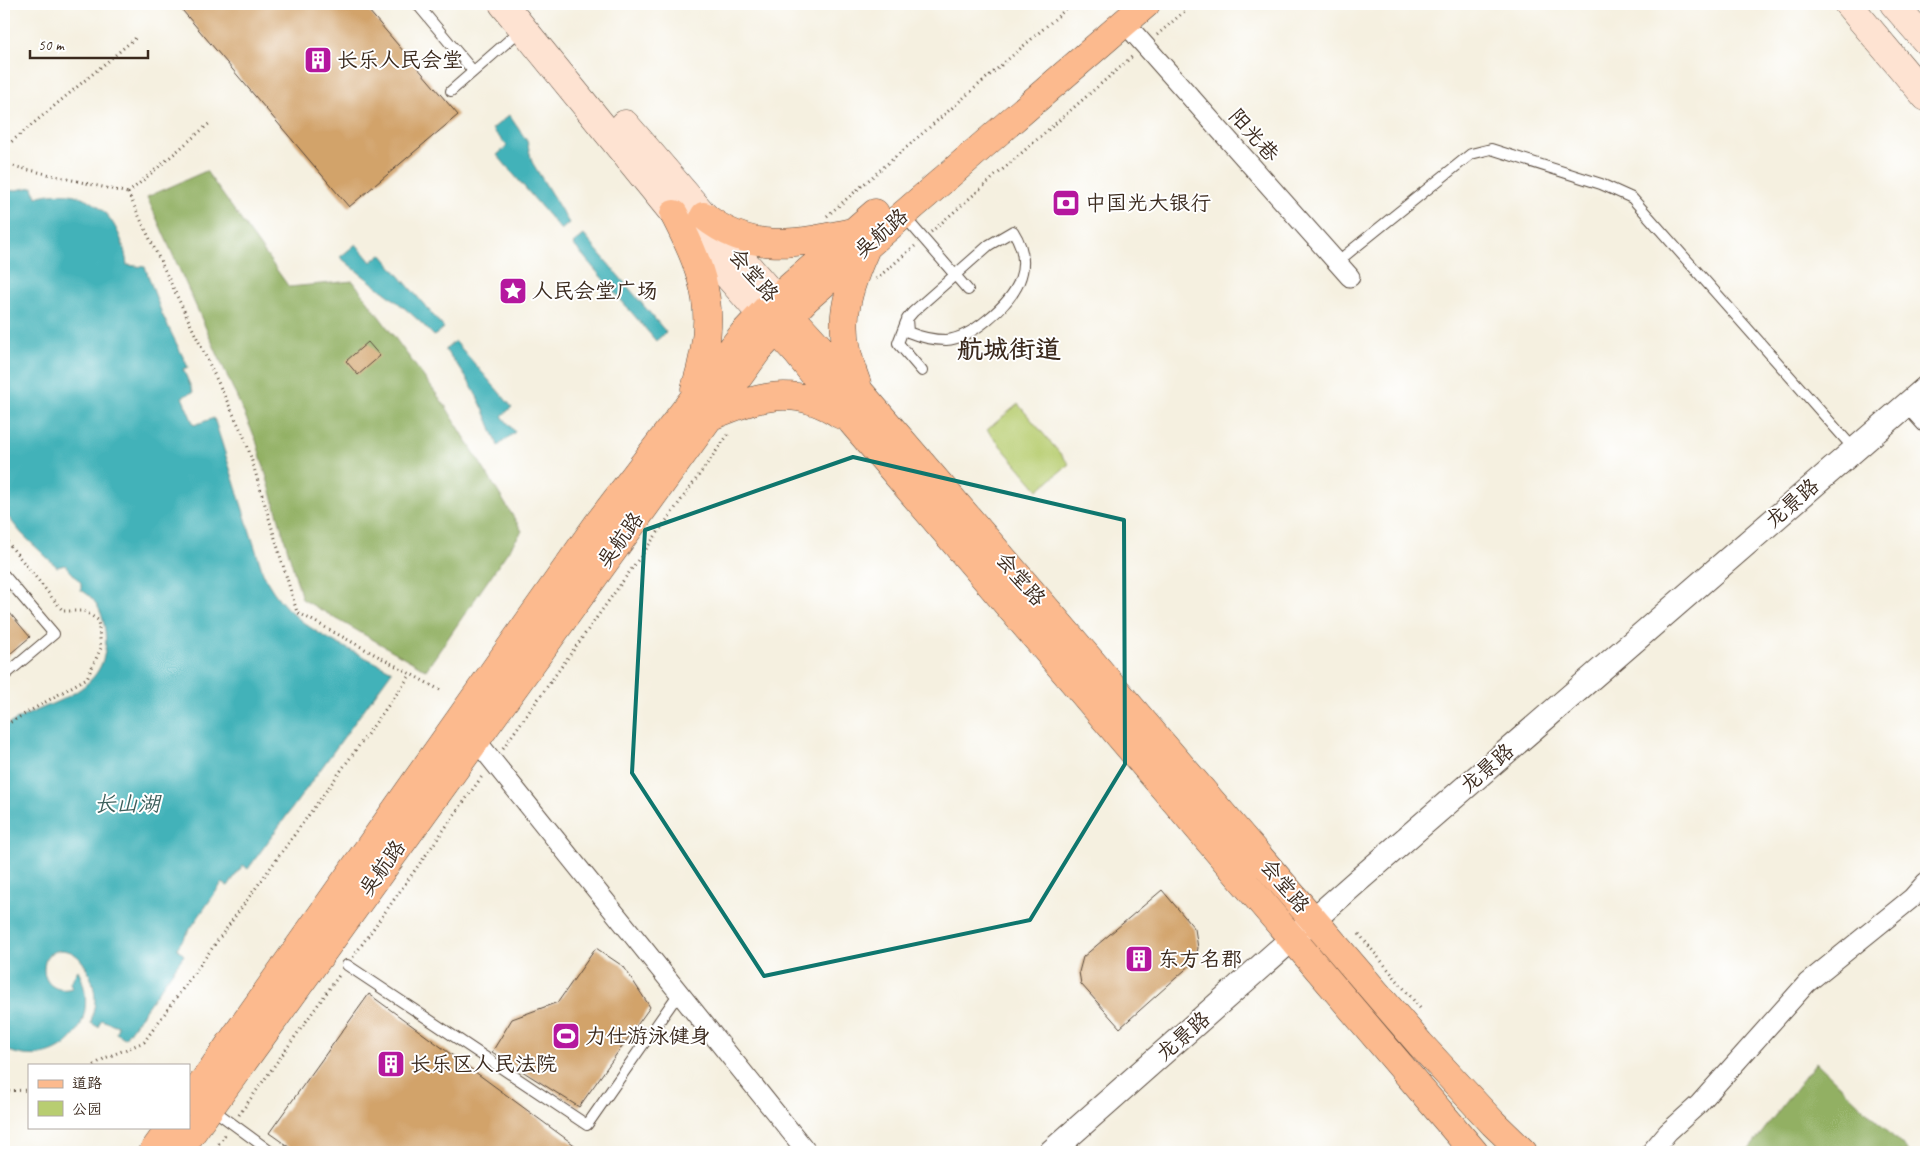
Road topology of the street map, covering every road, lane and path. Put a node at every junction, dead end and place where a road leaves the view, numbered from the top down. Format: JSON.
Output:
{"nodes":[{"id":1,"x":417,"y":4,"type":"edge"},
{"id":2,"x":503,"y":4,"type":"edge"},
{"id":3,"x":1072,"y":4,"type":"edge"},
{"id":4,"x":1146,"y":4,"type":"edge"},
{"id":5,"x":1193,"y":4,"type":"edge"},
{"id":6,"x":1848,"y":4,"type":"edge"},
{"id":7,"x":1894,"y":4,"type":"edge"},
{"id":8,"x":1122,"y":13,"type":"edge"},
{"id":9,"x":522,"y":16,"type":"edge"},
{"id":10,"x":138,"y":36,"type":"dead end"},
{"id":11,"x":1926,"y":41,"type":"edge"},
{"id":12,"x":1145,"y":46,"type":"junction"},
{"id":13,"x":473,"y":71,"type":"junction"},
{"id":14,"x":451,"y":91,"type":"dead end"},
{"id":15,"x":1926,"y":97,"type":"edge"},
{"id":16,"x":210,"y":122,"type":"dead end"},
{"id":17,"x":4,"y":148,"type":"edge"},
{"id":18,"x":4,"y":164,"type":"edge"},
{"id":19,"x":128,"y":193,"type":"junction"},
{"id":20,"x":674,"y":214,"type":"junction"},
{"id":21,"x":902,"y":214,"type":"junction"},
{"id":22,"x":704,"y":216,"type":"junction"},
{"id":23,"x":820,"y":220,"type":"dead end"},
{"id":24,"x":860,"y":239,"type":"junction"},
{"id":25,"x":923,"y":239,"type":"junction"},
{"id":26,"x":1338,"y":262,"type":"junction"},
{"id":27,"x":955,"y":276,"type":"junction"},
{"id":28,"x":1350,"y":277,"type":"dead end"},
{"id":29,"x":870,"y":286,"type":"dead end"},
{"id":30,"x":968,"y":290,"type":"dead end"},
{"id":31,"x":775,"y":314,"type":"junction"},
{"id":32,"x":907,"y":319,"type":"junction"},
{"id":33,"x":922,"y":371,"type":"dead end"},
{"id":34,"x":1926,"y":388,"type":"edge"},
{"id":35,"x":860,"y":392,"type":"junction"},
{"id":36,"x":1908,"y":403,"type":"junction"},
{"id":37,"x":699,"y":410,"type":"junction"},
{"id":38,"x":852,"y":422,"type":"junction"},
{"id":39,"x":1926,"y":423,"type":"edge"},
{"id":40,"x":1854,"y":449,"type":"junction"},
{"id":41,"x":4,"y":575,"type":"edge"},
{"id":42,"x":410,"y":674,"type":"junction"},
{"id":43,"x":4,"y":676,"type":"edge"},
{"id":44,"x":440,"y":690,"type":"dead end"},
{"id":45,"x":475,"y":739,"type":"junction"},
{"id":46,"x":1926,"y":882,"type":"edge"},
{"id":47,"x":1313,"y":920,"type":"junction"},
{"id":48,"x":1292,"y":938,"type":"junction"},
{"id":49,"x":347,"y":965,"type":"dead end"},
{"id":50,"x":679,"y":993,"type":"junction"},
{"id":51,"x":96,"y":1064,"type":"edge"},
{"id":52,"x":28,"y":1090,"type":"edge"},
{"id":53,"x":4,"y":1091,"type":"edge"},
{"id":54,"x":199,"y":1105,"type":"edge"},
{"id":55,"x":190,"y":1125,"type":"edge"},
{"id":56,"x":170,"y":1128,"type":"edge"},
{"id":57,"x":189,"y":1128,"type":"edge"},
{"id":58,"x":153,"y":1152,"type":"edge"},
{"id":59,"x":178,"y":1152,"type":"edge"},
{"id":60,"x":271,"y":1152,"type":"edge"},
{"id":61,"x":807,"y":1152,"type":"edge"},
{"id":62,"x":1051,"y":1152,"type":"edge"},
{"id":63,"x":1474,"y":1152,"type":"edge"},
{"id":64,"x":1524,"y":1152,"type":"edge"},
{"id":65,"x":1652,"y":1152,"type":"edge"}],
"edges":[{"from":1,"to":13,"type":"lane"},
{"from":2,"to":9,"type":"main road","name":"会堂路"},
{"from":3,"to":23,"type":"path"},
{"from":4,"to":8,"type":"main road","name":"吴航路"},
{"from":5,"to":12,"type":"path"},
{"from":6,"to":15,"type":"main road"},
{"from":7,"to":11,"type":"main road"},
{"from":8,"to":12,"type":"street","name":"阳光巷"},
{"from":8,"to":21,"type":"main road","name":"吴航路"},
{"from":8,"to":24,"type":"main road","name":"吴航路"},
{"from":9,"to":13,"type":"lane"},
{"from":9,"to":20,"type":"main road","name":"会堂路"},
{"from":9,"to":22,"type":"main road","name":"会堂路"},
{"from":10,"to":17,"type":"path"},
{"from":12,"to":25,"type":"path"},
{"from":12,"to":26,"type":"street","name":"阳光巷"},
{"from":13,"to":14,"type":"lane"},
{"from":16,"to":19,"type":"path"},
{"from":18,"to":19,"type":"path"},
{"from":19,"to":42,"type":"path"},
{"from":20,"to":31,"type":"main road","name":"会堂路"},
{"from":20,"to":37,"type":"main road"},
{"from":21,"to":24,"type":"main road","name":"吴航路"},
{"from":21,"to":25,"type":"lane"},
{"from":22,"to":24,"type":"main road"},
{"from":22,"to":31,"type":"main road","name":"会堂路"},
{"from":24,"to":31,"type":"main road","name":"吴航路"},
{"from":24,"to":35,"type":"main road"},
{"from":25,"to":27,"type":"lane"},
{"from":25,"to":29,"type":"path"},
{"from":26,"to":28,"type":"street","name":"阳光巷"},
{"from":26,"to":40,"type":"lane"},
{"from":27,"to":30,"type":"lane"},
{"from":27,"to":32,"type":"lane"},
{"from":27,"to":32,"type":"lane"},
{"from":31,"to":35,"type":"main road","name":"会堂路"},
{"from":31,"to":37,"type":"main road","name":"吴航路"},
{"from":31,"to":38,"type":"main road","name":"会堂路"},
{"from":32,"to":33,"type":"lane"},
{"from":34,"to":36,"type":"street","name":"龙景路"},
{"from":35,"to":47,"type":"main road","name":"会堂路"},
{"from":36,"to":39,"type":"street"},
{"from":36,"to":40,"type":"street","name":"龙景路"},
{"from":37,"to":38,"type":"main road"},
{"from":37,"to":45,"type":"main road","name":"吴航路"},
{"from":37,"to":54,"type":"main road","name":"吴航路"},
{"from":38,"to":48,"type":"main road","name":"会堂路"},
{"from":40,"to":47,"type":"street","name":"龙景路"},
{"from":41,"to":43,"type":"lane"},
{"from":42,"to":44,"type":"path"},
{"from":42,"to":51,"type":"path"},
{"from":45,"to":50,"type":"street"},
{"from":45,"to":54,"type":"main road","name":"吴航路"},
{"from":46,"to":65,"type":"street"},
{"from":47,"to":48,"type":"street","name":"龙景路"},
{"from":47,"to":64,"type":"main road","name":"会堂路"},
{"from":48,"to":62,"type":"street","name":"龙景路"},
{"from":48,"to":63,"type":"main road","name":"会堂路"},
{"from":49,"to":50,"type":"lane"},
{"from":50,"to":61,"type":"street"},
{"from":52,"to":53,"type":"path"},
{"from":54,"to":55,"type":"main road","name":"吴航路"},
{"from":54,"to":60,"type":"lane"},
{"from":56,"to":58,"type":"main road"},
{"from":57,"to":59,"type":"main road","name":"吴航路"}]}
